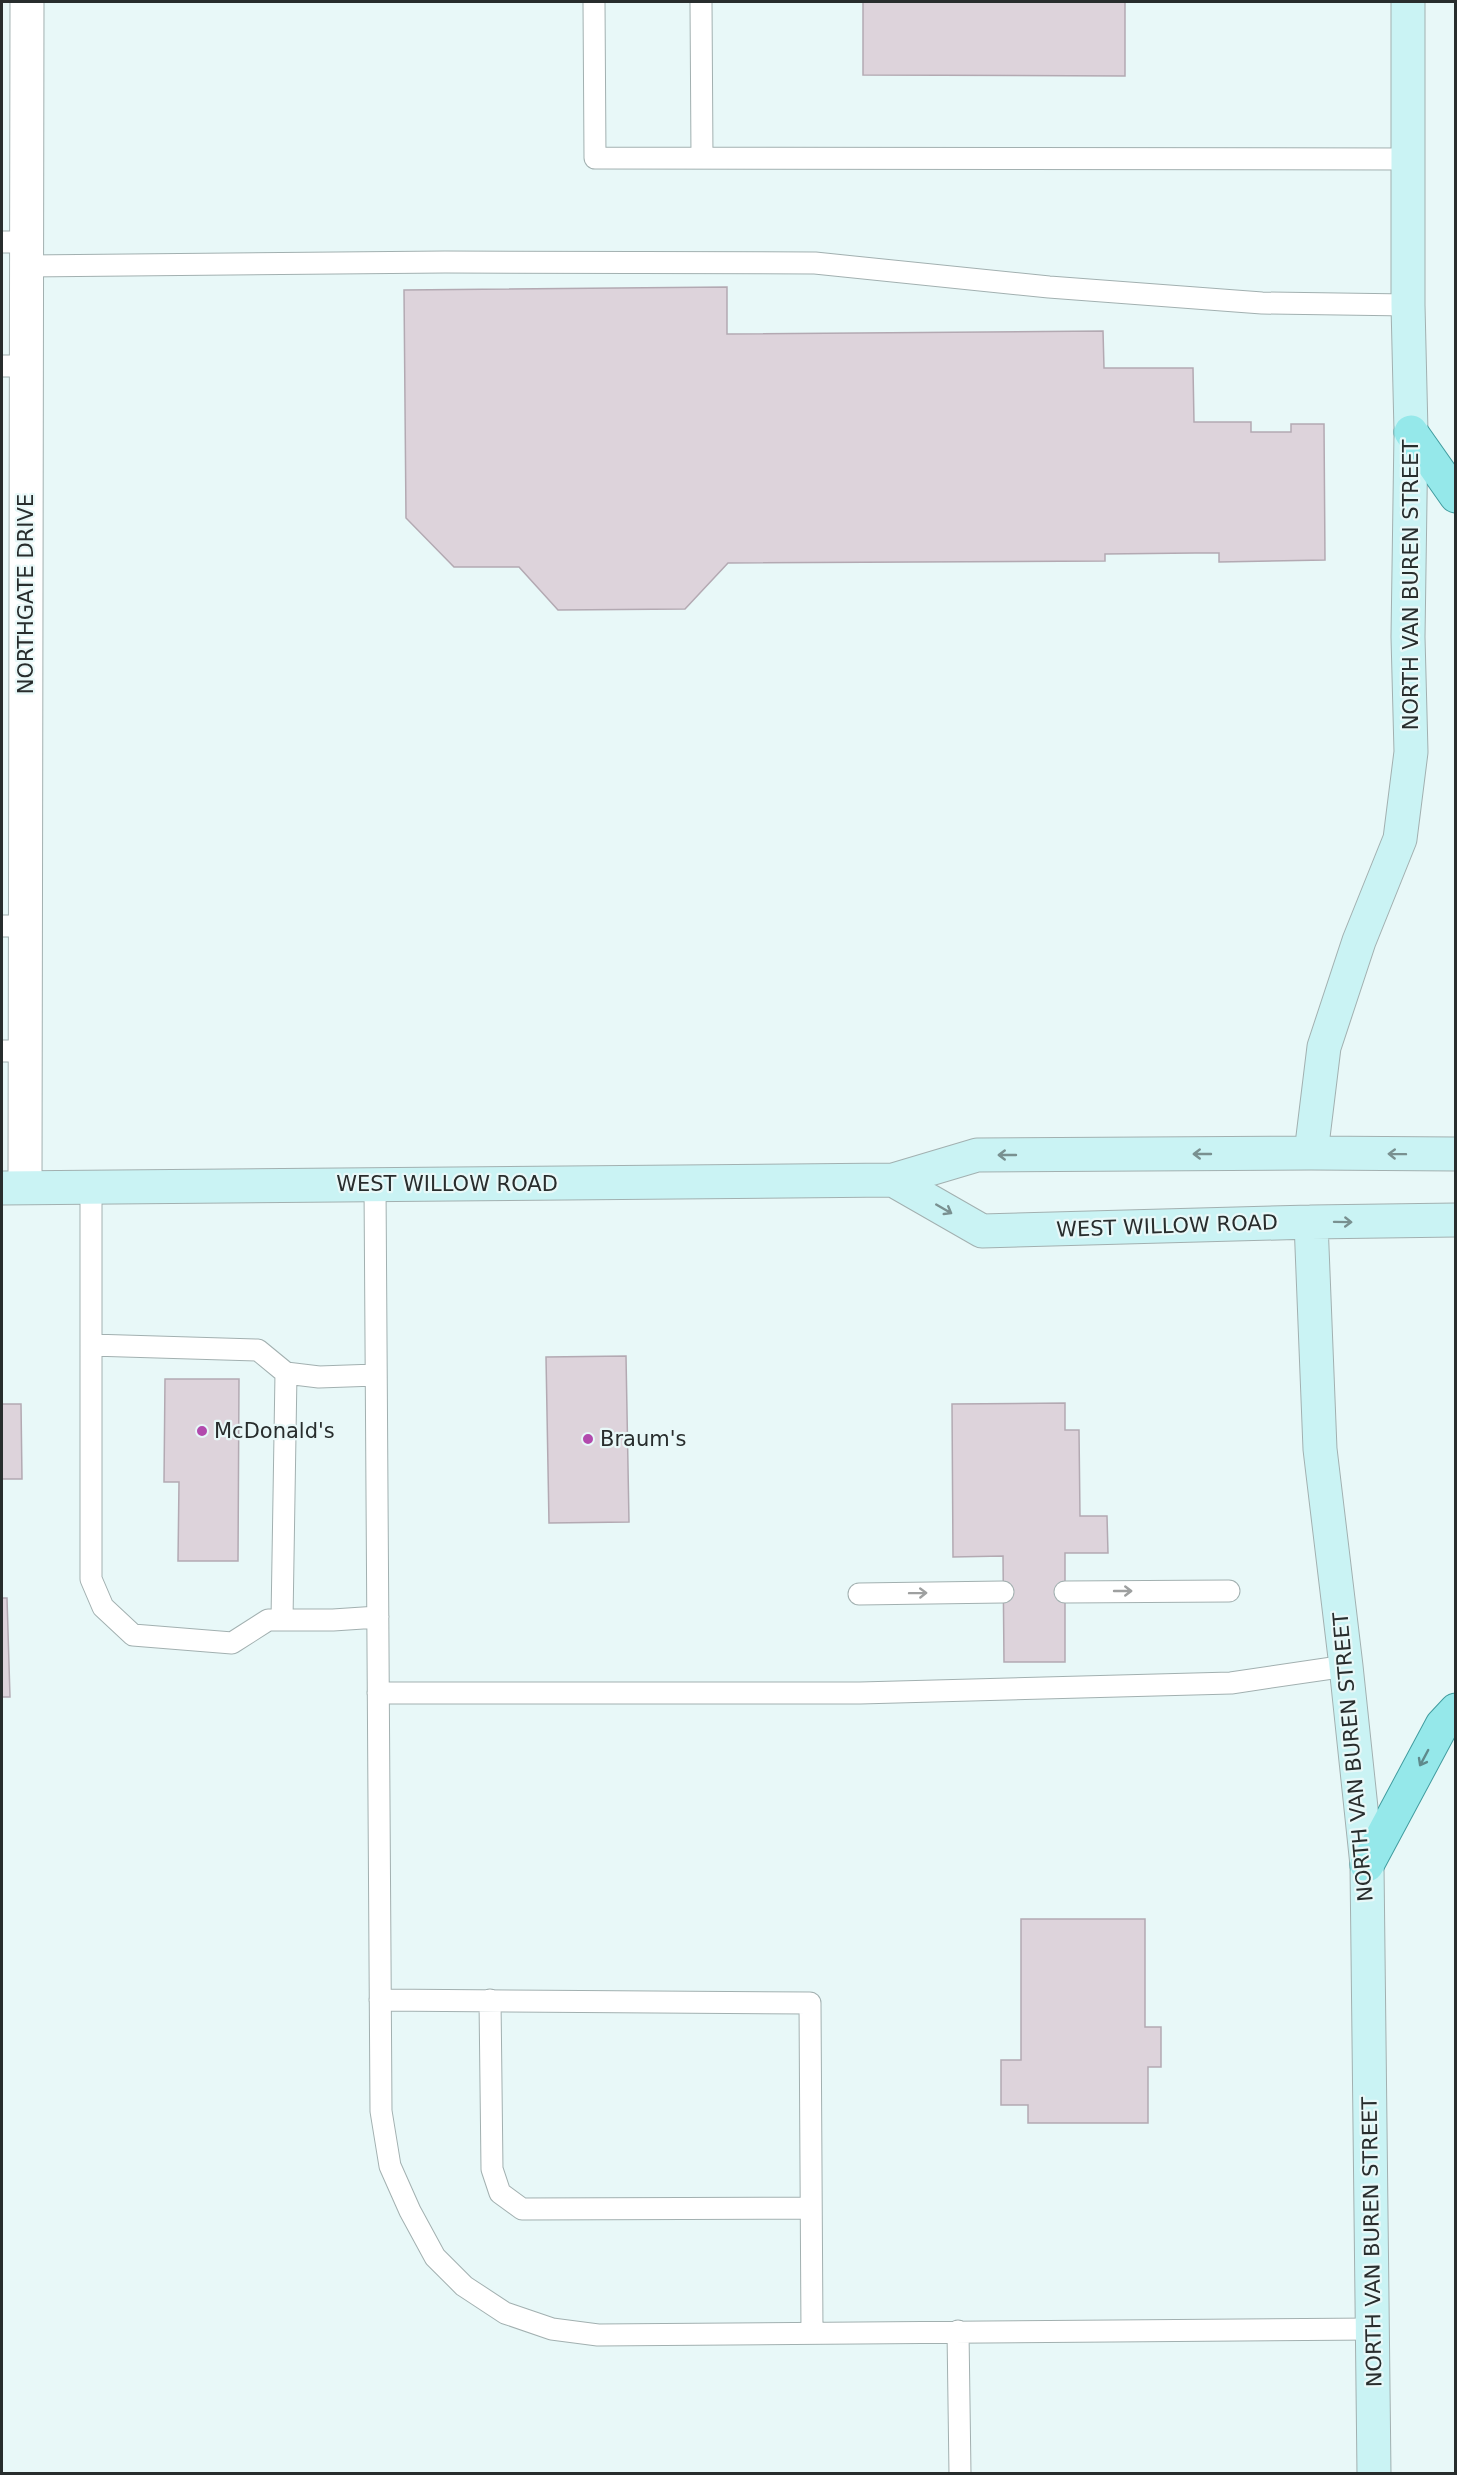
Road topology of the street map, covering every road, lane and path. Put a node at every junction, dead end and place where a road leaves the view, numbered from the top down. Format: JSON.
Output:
{"nodes":[{"id":1,"x":27,"y":2,"type":"edge"},
{"id":2,"x":594,"y":2,"type":"edge"},
{"id":3,"x":701,"y":2,"type":"edge"},
{"id":4,"x":1408,"y":2,"type":"edge"},
{"id":5,"x":15,"y":136,"type":"edge"},
{"id":6,"x":702,"y":158,"type":"junction"},
{"id":7,"x":1408,"y":159,"type":"junction"},
{"id":8,"x":18,"y":250,"type":"edge"},
{"id":9,"x":1408,"y":305,"type":"junction"},
{"id":10,"x":14,"y":366,"type":"edge"},
{"id":11,"x":1411,"y":432,"type":"junction"},
{"id":12,"x":1455,"y":495,"type":"edge"},
{"id":13,"x":14,"y":926,"type":"edge"},
{"id":14,"x":13,"y":1051,"type":"edge"},
{"id":15,"x":1311,"y":1153,"type":"junction"},
{"id":16,"x":1455,"y":1154,"type":"edge"},
{"id":17,"x":893,"y":1180,"type":"junction"},
{"id":18,"x":375,"y":1185,"type":"junction"},
{"id":19,"x":13,"y":1187,"type":"edge"},
{"id":20,"x":91,"y":1187,"type":"junction"},
{"id":21,"x":1455,"y":1220,"type":"edge"},
{"id":22,"x":1311,"y":1222,"type":"junction"},
{"id":23,"x":91,"y":1345,"type":"junction"},
{"id":24,"x":286,"y":1373,"type":"junction"},
{"id":25,"x":376,"y":1375,"type":"junction"},
{"id":26,"x":1229,"y":1591,"type":"dead end"},
{"id":27,"x":1065,"y":1592,"type":"dead end"},
{"id":28,"x":1003,"y":1593,"type":"dead end"},
{"id":29,"x":859,"y":1594,"type":"dead end"},
{"id":30,"x":378,"y":1617,"type":"junction"},
{"id":31,"x":282,"y":1620,"type":"junction"},
{"id":32,"x":1346,"y":1666,"type":"junction"},
{"id":33,"x":378,"y":1693,"type":"junction"},
{"id":34,"x":1455,"y":1710,"type":"edge"},
{"id":35,"x":1367,"y":1865,"type":"junction"},
{"id":36,"x":380,"y":2000,"type":"junction"},
{"id":37,"x":490,"y":2000,"type":"junction"},
{"id":38,"x":811,"y":2208,"type":"junction"},
{"id":39,"x":1373,"y":2329,"type":"junction"},
{"id":40,"x":958,"y":2331,"type":"junction"},
{"id":41,"x":812,"y":2333,"type":"junction"},
{"id":42,"x":960,"y":2474,"type":"edge"},
{"id":43,"x":1374,"y":2474,"type":"edge"}],
"edges":[{"from":1,"to":5,"type":"street","name":"NORTHGATE DRIVE"},
{"from":2,"to":6,"type":"lane"},
{"from":3,"to":6,"type":"lane"},
{"from":4,"to":7,"type":"street","name":"NORTH VAN BUREN STREET"},
{"from":5,"to":8,"type":"street","name":"NORTHGATE DRIVE"},
{"from":6,"to":7,"type":"lane"},
{"from":7,"to":9,"type":"street","name":"NORTH VAN BUREN STREET"},
{"from":8,"to":9,"type":"lane"},
{"from":8,"to":10,"type":"street","name":"NORTHGATE DRIVE"},
{"from":9,"to":11,"type":"street","name":"NORTH VAN BUREN STREET"},
{"from":10,"to":13,"type":"street","name":"NORTHGATE DRIVE"},
{"from":11,"to":12,"type":"main road"},
{"from":11,"to":15,"type":"street","name":"NORTH VAN BUREN STREET"},
{"from":13,"to":14,"type":"street","name":"NORTHGATE DRIVE"},
{"from":14,"to":19,"type":"street","name":"NORTHGATE DRIVE"},
{"from":16,"to":15,"type":"street","name":"WEST WILLOW ROAD","one_way":true},
{"from":15,"to":17,"type":"street","name":"WEST WILLOW ROAD","one_way":true},
{"from":17,"to":18,"type":"street","name":"WEST WILLOW ROAD"},
{"from":17,"to":22,"type":"street","name":"WEST WILLOW ROAD","one_way":true},
{"from":18,"to":20,"type":"street","name":"WEST WILLOW ROAD"},
{"from":18,"to":25,"type":"lane"},
{"from":19,"to":20,"type":"street","name":"WEST WILLOW ROAD"},
{"from":20,"to":23,"type":"lane"},
{"from":22,"to":21,"type":"street","name":"WEST WILLOW ROAD","one_way":true},
{"from":22,"to":32,"type":"street","name":"NORTH VAN BUREN STREET"},
{"from":23,"to":24,"type":"lane"},
{"from":23,"to":31,"type":"lane"},
{"from":24,"to":25,"type":"lane"},
{"from":24,"to":31,"type":"lane"},
{"from":25,"to":30,"type":"lane"},
{"from":27,"to":26,"type":"lane","one_way":true},
{"from":29,"to":28,"type":"lane","one_way":true},
{"from":30,"to":31,"type":"lane"},
{"from":30,"to":33,"type":"lane"},
{"from":32,"to":33,"type":"lane"},
{"from":32,"to":35,"type":"street","name":"NORTH VAN BUREN STREET"},
{"from":33,"to":36,"type":"lane"},
{"from":34,"to":35,"type":"main road","one_way":true},
{"from":35,"to":39,"type":"street","name":"NORTH VAN BUREN STREET"},
{"from":36,"to":37,"type":"lane"},
{"from":36,"to":41,"type":"lane"},
{"from":37,"to":38,"type":"lane"},
{"from":37,"to":38,"type":"lane"},
{"from":38,"to":41,"type":"lane"},
{"from":39,"to":40,"type":"lane"},
{"from":39,"to":43,"type":"street","name":"NORTH VAN BUREN STREET"},
{"from":40,"to":41,"type":"lane"},
{"from":40,"to":42,"type":"lane"}]}
